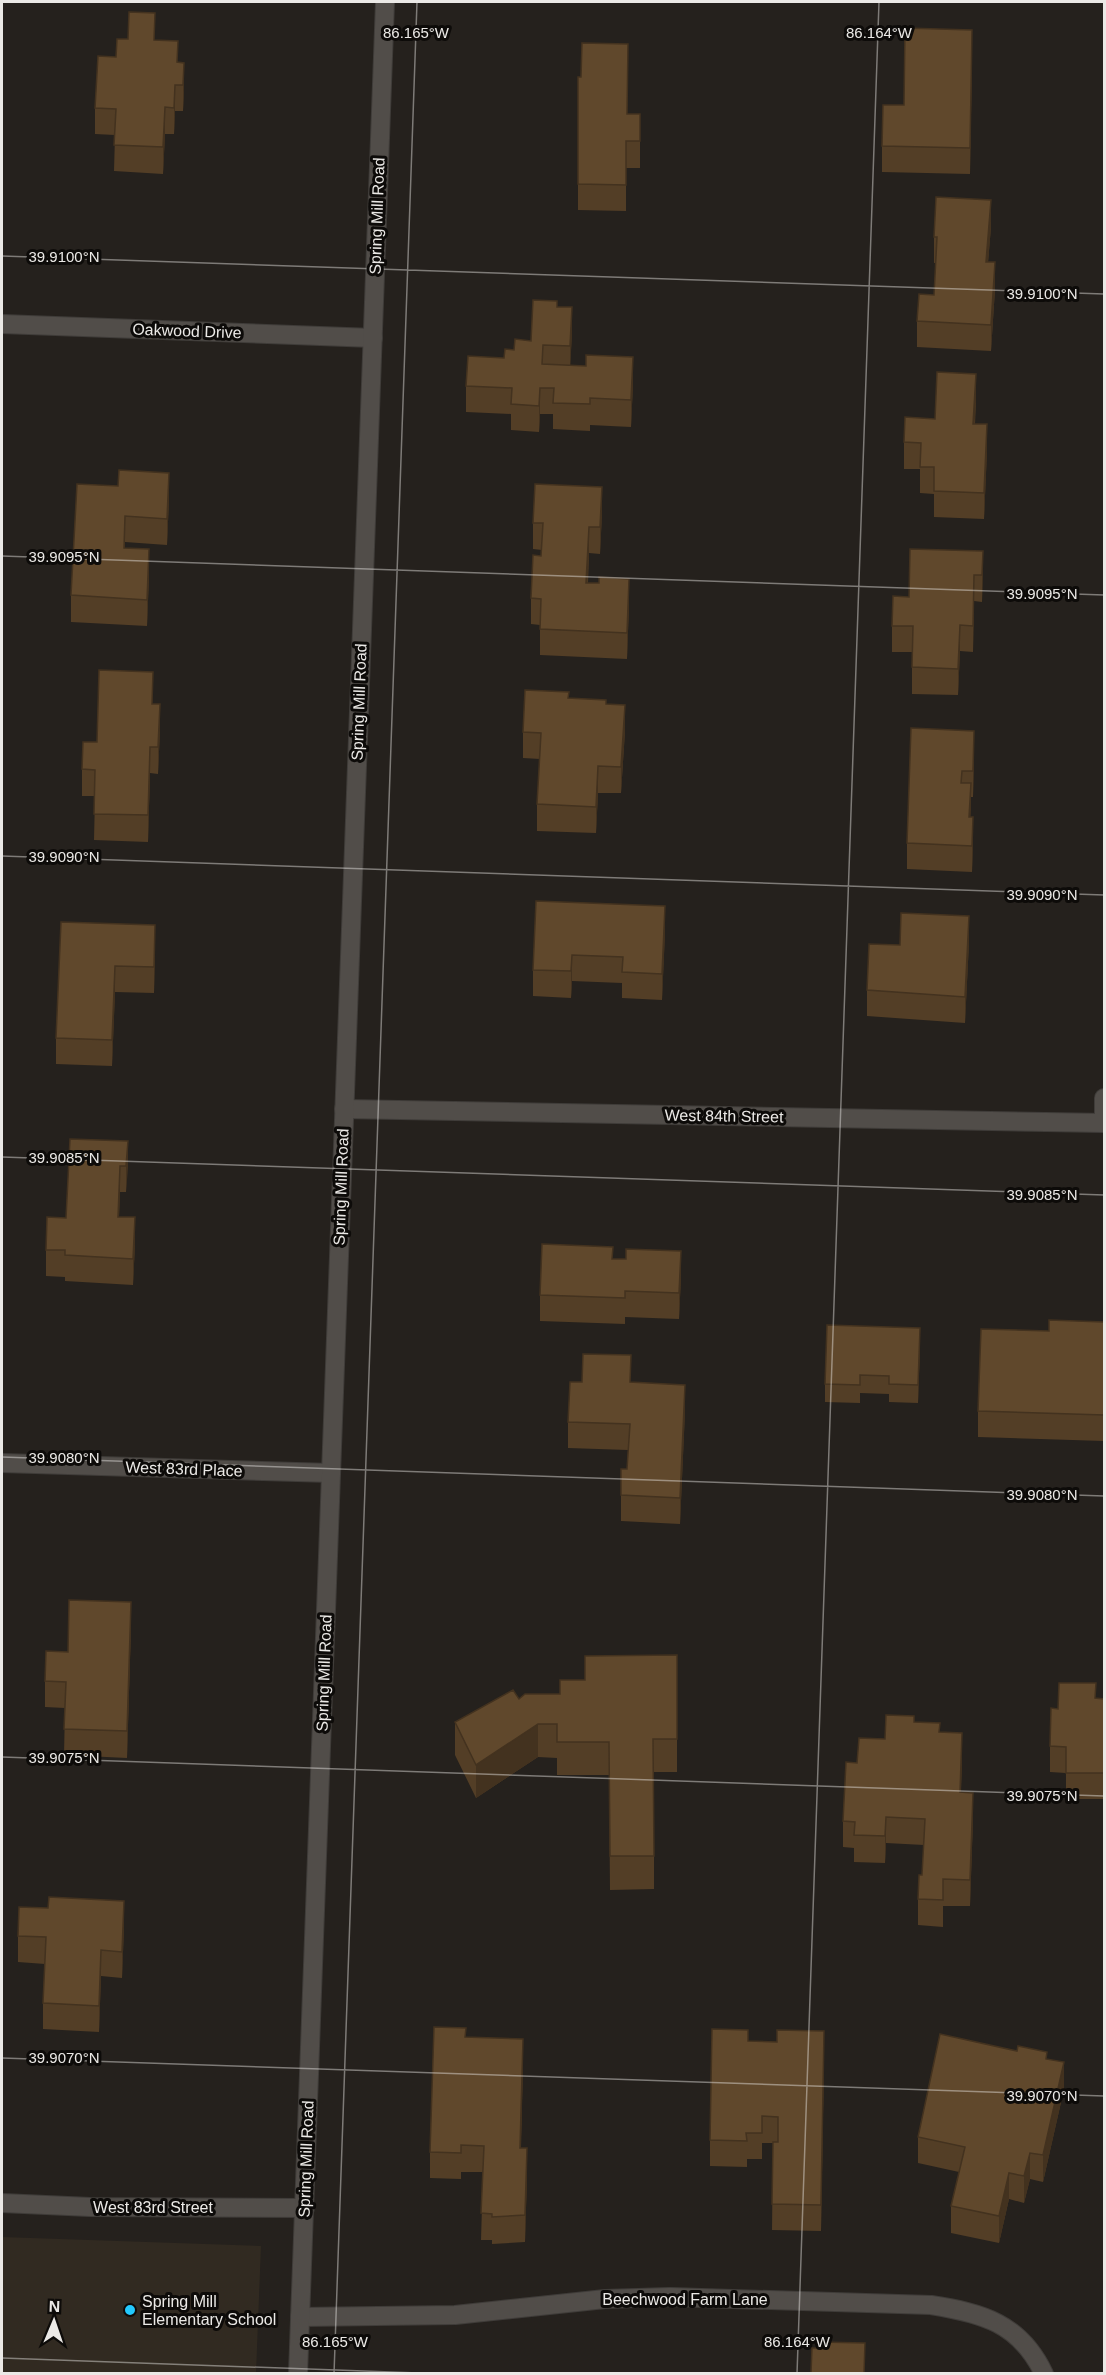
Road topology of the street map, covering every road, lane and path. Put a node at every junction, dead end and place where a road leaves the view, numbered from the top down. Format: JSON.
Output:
{"nodes":[{"id":1,"x":385,"y":2,"type":"edge"},
{"id":2,"x":2,"y":324,"type":"edge"},
{"id":3,"x":373,"y":338,"type":"junction"},
{"id":4,"x":1104,"y":1098,"type":"edge"},
{"id":5,"x":344,"y":1109,"type":"junction"},
{"id":6,"x":1104,"y":1123,"type":"edge"},
{"id":7,"x":2,"y":1463,"type":"edge"},
{"id":8,"x":331,"y":1473,"type":"junction"},
{"id":9,"x":2,"y":2203,"type":"edge"},
{"id":10,"x":305,"y":2208,"type":"junction"},
{"id":11,"x":300,"y":2317,"type":"junction"},
{"id":12,"x":298,"y":2373,"type":"edge"},
{"id":13,"x":1044,"y":2373,"type":"edge"}],
"edges":[{"from":1,"to":3,"type":"street","name":"Spring Mill Road"},
{"from":2,"to":3,"type":"street","name":"Oakwood Drive"},
{"from":3,"to":5,"type":"street","name":"Spring Mill Road"},
{"from":4,"to":6,"type":"street"},
{"from":5,"to":6,"type":"street","name":"West 84th Street"},
{"from":5,"to":8,"type":"street","name":"Spring Mill Road"},
{"from":7,"to":8,"type":"street","name":"West 83rd Place"},
{"from":8,"to":10,"type":"street","name":"Spring Mill Road"},
{"from":9,"to":10,"type":"street","name":"West 83rd Street"},
{"from":10,"to":11,"type":"street","name":"Spring Mill Road"},
{"from":11,"to":12,"type":"street","name":"Spring Mill Road"},
{"from":11,"to":13,"type":"street","name":"Beechwood Farm Lane"}]}
